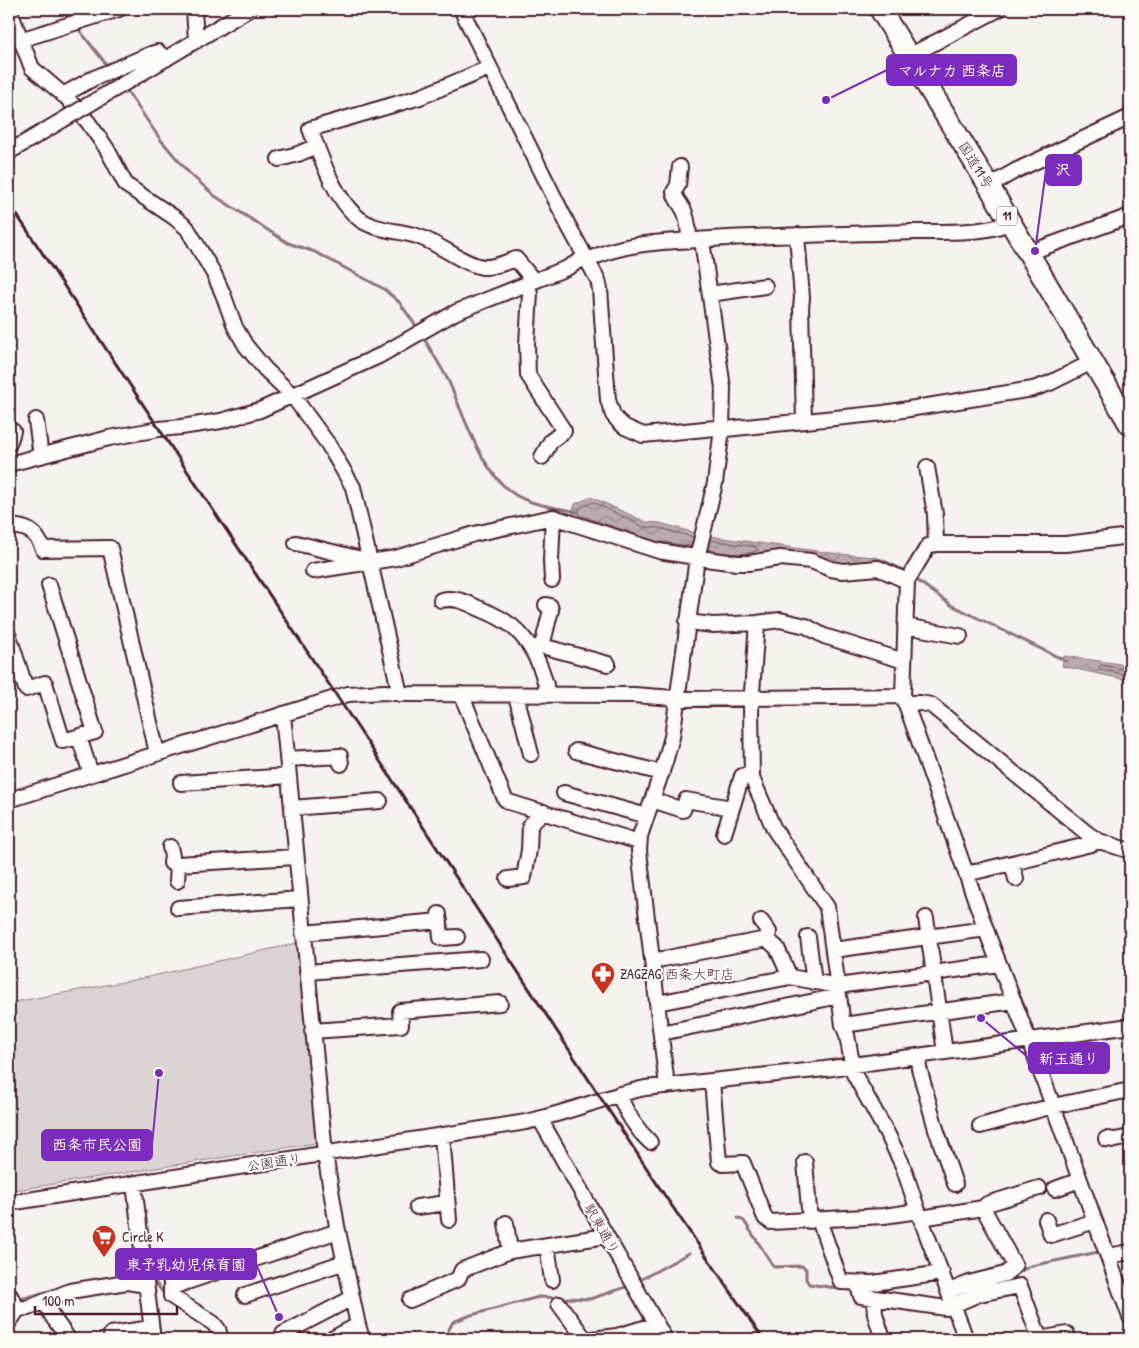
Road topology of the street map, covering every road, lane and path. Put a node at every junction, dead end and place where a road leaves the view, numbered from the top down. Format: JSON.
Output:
{"nodes":[{"id":1,"x":9,"y":9,"type":"edge"},
{"id":2,"x":119,"y":9,"type":"edge"},
{"id":3,"x":194,"y":9,"type":"edge"},
{"id":4,"x":249,"y":9,"type":"edge"},
{"id":5,"x":461,"y":9,"type":"edge"},
{"id":6,"x":880,"y":9,"type":"edge"},
{"id":7,"x":996,"y":9,"type":"edge"},
{"id":8,"x":20,"y":40,"type":"junction"},
{"id":9,"x":196,"y":41,"type":"junction"},
{"id":10,"x":909,"y":56,"type":"junction"},
{"id":11,"x":166,"y":58,"type":"junction"},
{"id":12,"x":489,"y":68,"type":"junction"},
{"id":13,"x":63,"y":95,"type":"junction"},
{"id":14,"x":1130,"y":117,"type":"edge"},
{"id":15,"x":316,"y":146,"type":"junction"},
{"id":16,"x":9,"y":152,"type":"edge"},
{"id":17,"x":278,"y":159,"type":"dead end"},
{"id":18,"x":680,"y":168,"type":"dead end"},
{"id":19,"x":989,"y":186,"type":"junction"},
{"id":20,"x":1130,"y":216,"type":"edge"},
{"id":21,"x":1010,"y":222,"type":"junction"},
{"id":22,"x":797,"y":235,"type":"junction"},
{"id":23,"x":696,"y":240,"type":"junction"},
{"id":24,"x":1028,"y":253,"type":"junction"},
{"id":25,"x":587,"y":259,"type":"junction"},
{"id":26,"x":530,"y":282,"type":"junction"},
{"id":27,"x":765,"y":286,"type":"dead end"},
{"id":28,"x":710,"y":294,"type":"junction"},
{"id":29,"x":1092,"y":362,"type":"junction"},
{"id":30,"x":292,"y":395,"type":"junction"},
{"id":31,"x":36,"y":420,"type":"dead end"},
{"id":32,"x":804,"y":421,"type":"junction"},
{"id":33,"x":1130,"y":426,"type":"edge"},
{"id":34,"x":722,"y":429,"type":"junction"},
{"id":35,"x":13,"y":431,"type":"dead end"},
{"id":36,"x":9,"y":444,"type":"edge"},
{"id":37,"x":41,"y":456,"type":"junction"},
{"id":38,"x":542,"y":457,"type":"dead end"},
{"id":39,"x":9,"y":464,"type":"edge"},
{"id":40,"x":927,"y":467,"type":"dead end"},
{"id":41,"x":553,"y":517,"type":"junction"},
{"id":42,"x":9,"y":526,"type":"edge"},
{"id":43,"x":1130,"y":536,"type":"edge"},
{"id":44,"x":296,"y":543,"type":"dead end"},
{"id":45,"x":936,"y":544,"type":"junction"},
{"id":46,"x":697,"y":556,"type":"junction"},
{"id":47,"x":370,"y":562,"type":"junction"},
{"id":48,"x":313,"y":571,"type":"dead end"},
{"id":49,"x":909,"y":577,"type":"junction"},
{"id":50,"x":552,"y":580,"type":"dead end"},
{"id":51,"x":48,"y":585,"type":"dead end"},
{"id":52,"x":441,"y":600,"type":"dead end"},
{"id":53,"x":546,"y":605,"type":"dead end"},
{"id":54,"x":687,"y":622,"type":"junction"},
{"id":55,"x":757,"y":623,"type":"junction"},
{"id":56,"x":905,"y":626,"type":"junction"},
{"id":57,"x":9,"y":636,"type":"edge"},
{"id":58,"x":960,"y":636,"type":"dead end"},
{"id":59,"x":537,"y":648,"type":"junction"},
{"id":60,"x":904,"y":661,"type":"junction"},
{"id":61,"x":608,"y":664,"type":"dead end"},
{"id":62,"x":400,"y":694,"type":"junction"},
{"id":63,"x":461,"y":694,"type":"junction"},
{"id":64,"x":516,"y":695,"type":"junction"},
{"id":65,"x":548,"y":695,"type":"junction"},
{"id":66,"x":678,"y":698,"type":"junction"},
{"id":67,"x":752,"y":698,"type":"junction"},
{"id":68,"x":904,"y":700,"type":"junction"},
{"id":69,"x":283,"y":714,"type":"junction"},
{"id":70,"x":79,"y":737,"type":"junction"},
{"id":71,"x":576,"y":751,"type":"dead end"},
{"id":72,"x":157,"y":754,"type":"junction"},
{"id":73,"x":531,"y":754,"type":"dead end"},
{"id":74,"x":287,"y":759,"type":"junction"},
{"id":75,"x":341,"y":764,"type":"dead end"},
{"id":76,"x":752,"y":772,"type":"junction"},
{"id":77,"x":662,"y":773,"type":"junction"},
{"id":78,"x":91,"y":774,"type":"junction"},
{"id":79,"x":289,"y":776,"type":"junction"},
{"id":80,"x":180,"y":783,"type":"dead end"},
{"id":81,"x":564,"y":793,"type":"dead end"},
{"id":82,"x":9,"y":800,"type":"edge"},
{"id":83,"x":652,"y":800,"type":"junction"},
{"id":84,"x":380,"y":801,"type":"dead end"},
{"id":85,"x":292,"y":808,"type":"junction"},
{"id":86,"x":732,"y":808,"type":"junction"},
{"id":87,"x":544,"y":812,"type":"junction"},
{"id":88,"x":647,"y":816,"type":"junction"},
{"id":89,"x":724,"y":834,"type":"dead end"},
{"id":90,"x":1099,"y":841,"type":"junction"},
{"id":91,"x":639,"y":842,"type":"junction"},
{"id":92,"x":170,"y":847,"type":"dead end"},
{"id":93,"x":1130,"y":851,"type":"edge"},
{"id":94,"x":296,"y":857,"type":"junction"},
{"id":95,"x":1012,"y":863,"type":"junction"},
{"id":96,"x":178,"y":864,"type":"junction"},
{"id":97,"x":966,"y":874,"type":"junction"},
{"id":98,"x":508,"y":879,"type":"dead end"},
{"id":99,"x":1016,"y":880,"type":"dead end"},
{"id":100,"x":177,"y":882,"type":"dead end"},
{"id":101,"x":300,"y":898,"type":"junction"},
{"id":102,"x":178,"y":908,"type":"dead end"},
{"id":103,"x":926,"y":918,"type":"dead end"},
{"id":104,"x":761,"y":921,"type":"dead end"},
{"id":105,"x":986,"y":929,"type":"junction"},
{"id":106,"x":303,"y":933,"type":"junction"},
{"id":107,"x":457,"y":937,"type":"dead end"},
{"id":108,"x":808,"y":937,"type":"dead end"},
{"id":109,"x":929,"y":937,"type":"junction"},
{"id":110,"x":767,"y":939,"type":"junction"},
{"id":111,"x":833,"y":950,"type":"junction"},
{"id":112,"x":481,"y":959,"type":"dead end"},
{"id":113,"x":652,"y":961,"type":"junction"},
{"id":114,"x":999,"y":964,"type":"junction"},
{"id":115,"x":307,"y":972,"type":"junction"},
{"id":116,"x":934,"y":973,"type":"junction"},
{"id":117,"x":790,"y":977,"type":"junction"},
{"id":118,"x":814,"y":982,"type":"junction"},
{"id":119,"x":839,"y":991,"type":"junction"},
{"id":120,"x":1014,"y":1001,"type":"junction"},
{"id":121,"x":500,"y":1003,"type":"dead end"},
{"id":122,"x":657,"y":1003,"type":"junction"},
{"id":123,"x":939,"y":1012,"type":"junction"},
{"id":124,"x":843,"y":1025,"type":"junction"},
{"id":125,"x":1130,"y":1026,"type":"edge"},
{"id":126,"x":312,"y":1030,"type":"junction"},
{"id":127,"x":661,"y":1033,"type":"junction"},
{"id":128,"x":1029,"y":1040,"type":"junction"},
{"id":129,"x":945,"y":1052,"type":"junction"},
{"id":130,"x":918,"y":1056,"type":"junction"},
{"id":131,"x":852,"y":1065,"type":"junction"},
{"id":132,"x":712,"y":1081,"type":"junction"},
{"id":133,"x":667,"y":1086,"type":"junction"},
{"id":134,"x":1130,"y":1090,"type":"edge"},
{"id":135,"x":619,"y":1094,"type":"junction"},
{"id":136,"x":1053,"y":1106,"type":"junction"},
{"id":137,"x":540,"y":1119,"type":"junction"},
{"id":138,"x":980,"y":1126,"type":"dead end"},
{"id":139,"x":442,"y":1135,"type":"junction"},
{"id":140,"x":1130,"y":1137,"type":"edge"},
{"id":141,"x":1106,"y":1139,"type":"dead end"},
{"id":142,"x":650,"y":1142,"type":"dead end"},
{"id":143,"x":325,"y":1154,"type":"junction"},
{"id":144,"x":805,"y":1162,"type":"dead end"},
{"id":145,"x":1080,"y":1180,"type":"junction"},
{"id":146,"x":134,"y":1184,"type":"junction"},
{"id":147,"x":956,"y":1184,"type":"dead end"},
{"id":148,"x":1039,"y":1188,"type":"dead end"},
{"id":149,"x":1055,"y":1189,"type":"dead end"},
{"id":150,"x":9,"y":1203,"type":"edge"},
{"id":151,"x":447,"y":1203,"type":"junction"},
{"id":152,"x":417,"y":1207,"type":"dead end"},
{"id":153,"x":983,"y":1208,"type":"junction"},
{"id":154,"x":920,"y":1215,"type":"junction"},
{"id":155,"x":449,"y":1220,"type":"dead end"},
{"id":156,"x":1046,"y":1220,"type":"dead end"},
{"id":157,"x":1095,"y":1220,"type":"junction"},
{"id":158,"x":815,"y":1221,"type":"junction"},
{"id":159,"x":506,"y":1223,"type":"dead end"},
{"id":160,"x":338,"y":1231,"type":"junction"},
{"id":161,"x":606,"y":1236,"type":"junction"},
{"id":162,"x":547,"y":1245,"type":"junction"},
{"id":163,"x":510,"y":1251,"type":"junction"},
{"id":164,"x":1106,"y":1251,"type":"junction"},
{"id":165,"x":1130,"y":1252,"type":"edge"},
{"id":166,"x":345,"y":1262,"type":"junction"},
{"id":167,"x":942,"y":1273,"type":"junction"},
{"id":168,"x":145,"y":1279,"type":"junction"},
{"id":169,"x":552,"y":1280,"type":"dead end"},
{"id":170,"x":172,"y":1287,"type":"junction"},
{"id":171,"x":862,"y":1291,"type":"junction"},
{"id":172,"x":9,"y":1294,"type":"edge"},
{"id":173,"x":245,"y":1295,"type":"dead end"},
{"id":174,"x":352,"y":1298,"type":"junction"},
{"id":175,"x":952,"y":1299,"type":"junction"},
{"id":176,"x":410,"y":1300,"type":"dead end"},
{"id":177,"x":46,"y":1301,"type":"junction"},
{"id":178,"x":559,"y":1304,"type":"dead end"},
{"id":179,"x":18,"y":1308,"type":"junction"},
{"id":180,"x":1130,"y":1316,"type":"edge"},
{"id":181,"x":10,"y":1321,"type":"dead end"},
{"id":182,"x":656,"y":1323,"type":"junction"},
{"id":183,"x":358,"y":1325,"type":"junction"},
{"id":184,"x":111,"y":1334,"type":"dead end"},
{"id":185,"x":152,"y":1334,"type":"edge"},
{"id":186,"x":283,"y":1334,"type":"dead end"},
{"id":187,"x":1068,"y":1334,"type":"dead end"},
{"id":188,"x":68,"y":1339,"type":"edge"},
{"id":189,"x":221,"y":1339,"type":"edge"},
{"id":190,"x":332,"y":1339,"type":"edge"},
{"id":191,"x":362,"y":1339,"type":"edge"},
{"id":192,"x":585,"y":1339,"type":"edge"},
{"id":193,"x":592,"y":1339,"type":"edge"},
{"id":194,"x":665,"y":1339,"type":"edge"},
{"id":195,"x":883,"y":1339,"type":"edge"},
{"id":196,"x":966,"y":1339,"type":"edge"},
{"id":197,"x":1039,"y":1339,"type":"edge"}],
"edges":[{"from":1,"to":8,"type":"street"},
{"from":2,"to":8,"type":"street"},
{"from":3,"to":9,"type":"street"},
{"from":4,"to":9,"type":"street"},
{"from":5,"to":12,"type":"street"},
{"from":6,"to":10,"type":"highway","name":"国道11号","number":"11"},
{"from":7,"to":10,"type":"street"},
{"from":8,"to":13,"type":"street"},
{"from":9,"to":11,"type":"street"},
{"from":10,"to":19,"type":"highway","name":"国道11号","number":"11"},
{"from":11,"to":13,"type":"street"},
{"from":11,"to":16,"type":"street","bridge":true},
{"from":12,"to":15,"type":"street"},
{"from":12,"to":25,"type":"street"},
{"from":13,"to":30,"type":"street"},
{"from":14,"to":19,"type":"street"},
{"from":15,"to":17,"type":"street"},
{"from":15,"to":26,"type":"street"},
{"from":18,"to":23,"type":"street"},
{"from":19,"to":21,"type":"highway","name":"国道11号","number":"11"},
{"from":20,"to":24,"type":"street"},
{"from":21,"to":22,"type":"street"},
{"from":21,"to":24,"type":"highway","name":"国道11号","number":"11"},
{"from":22,"to":23,"type":"street"},
{"from":22,"to":32,"type":"street"},
{"from":23,"to":25,"type":"street"},
{"from":23,"to":28,"type":"street"},
{"from":24,"to":29,"type":"highway","name":"国道11号","number":"11"},
{"from":25,"to":26,"type":"street"},
{"from":25,"to":34,"type":"street"},
{"from":26,"to":30,"type":"street"},
{"from":26,"to":38,"type":"street"},
{"from":27,"to":28,"type":"street"},
{"from":28,"to":34,"type":"street"},
{"from":29,"to":32,"type":"street"},
{"from":29,"to":33,"type":"highway","name":"国道11号","number":"11"},
{"from":30,"to":37,"type":"street"},
{"from":30,"to":47,"type":"street"},
{"from":31,"to":37,"type":"street"},
{"from":32,"to":34,"type":"street"},
{"from":34,"to":46,"type":"street"},
{"from":35,"to":36,"type":"street"},
{"from":37,"to":39,"type":"street"},
{"from":40,"to":45,"type":"street"},
{"from":41,"to":46,"type":"street"},
{"from":41,"to":47,"type":"street"},
{"from":41,"to":50,"type":"street"},
{"from":42,"to":72,"type":"street"},
{"from":43,"to":45,"type":"street"},
{"from":44,"to":47,"type":"street"},
{"from":45,"to":49,"type":"street"},
{"from":46,"to":49,"type":"street"},
{"from":46,"to":54,"type":"street"},
{"from":47,"to":48,"type":"street"},
{"from":47,"to":62,"type":"street"},
{"from":49,"to":56,"type":"street"},
{"from":51,"to":70,"type":"street"},
{"from":52,"to":59,"type":"street"},
{"from":53,"to":59,"type":"street"},
{"from":54,"to":55,"type":"street"},
{"from":54,"to":66,"type":"street"},
{"from":55,"to":60,"type":"street"},
{"from":55,"to":67,"type":"street"},
{"from":56,"to":58,"type":"street"},
{"from":56,"to":60,"type":"street"},
{"from":57,"to":70,"type":"street"},
{"from":59,"to":61,"type":"street"},
{"from":59,"to":65,"type":"street"},
{"from":60,"to":68,"type":"street"},
{"from":62,"to":63,"type":"street"},
{"from":62,"to":69,"type":"street"},
{"from":63,"to":64,"type":"street"},
{"from":63,"to":87,"type":"street"},
{"from":64,"to":65,"type":"street"},
{"from":64,"to":73,"type":"street"},
{"from":65,"to":66,"type":"street"},
{"from":66,"to":67,"type":"street"},
{"from":66,"to":77,"type":"street"},
{"from":67,"to":68,"type":"street"},
{"from":67,"to":76,"type":"street"},
{"from":68,"to":90,"type":"street"},
{"from":68,"to":97,"type":"street"},
{"from":69,"to":72,"type":"street"},
{"from":69,"to":74,"type":"street"},
{"from":70,"to":78,"type":"street"},
{"from":71,"to":77,"type":"street"},
{"from":72,"to":78,"type":"street"},
{"from":74,"to":75,"type":"street"},
{"from":74,"to":79,"type":"street"},
{"from":76,"to":86,"type":"street"},
{"from":76,"to":111,"type":"street"},
{"from":77,"to":83,"type":"street"},
{"from":78,"to":82,"type":"street"},
{"from":79,"to":80,"type":"street"},
{"from":79,"to":85,"type":"street"},
{"from":81,"to":88,"type":"street"},
{"from":83,"to":86,"type":"street"},
{"from":83,"to":88,"type":"street"},
{"from":84,"to":85,"type":"street"},
{"from":85,"to":94,"type":"street"},
{"from":86,"to":89,"type":"street"},
{"from":87,"to":91,"type":"street"},
{"from":87,"to":98,"type":"street"},
{"from":88,"to":91,"type":"street"},
{"from":90,"to":93,"type":"street"},
{"from":90,"to":95,"type":"street"},
{"from":91,"to":113,"type":"street"},
{"from":92,"to":96,"type":"street"},
{"from":94,"to":96,"type":"street"},
{"from":94,"to":101,"type":"street"},
{"from":95,"to":97,"type":"street"},
{"from":95,"to":99,"type":"street"},
{"from":96,"to":100,"type":"street"},
{"from":97,"to":105,"type":"street"},
{"from":101,"to":102,"type":"street"},
{"from":101,"to":106,"type":"street"},
{"from":103,"to":109,"type":"street"},
{"from":104,"to":110,"type":"street"},
{"from":105,"to":109,"type":"street"},
{"from":105,"to":114,"type":"street"},
{"from":106,"to":107,"type":"street"},
{"from":106,"to":115,"type":"street"},
{"from":108,"to":118,"type":"street"},
{"from":109,"to":111,"type":"street"},
{"from":109,"to":116,"type":"street"},
{"from":110,"to":113,"type":"street"},
{"from":110,"to":117,"type":"street"},
{"from":111,"to":119,"type":"street"},
{"from":112,"to":115,"type":"street"},
{"from":113,"to":122,"type":"street"},
{"from":114,"to":116,"type":"street"},
{"from":114,"to":120,"type":"street"},
{"from":115,"to":126,"type":"street"},
{"from":116,"to":119,"type":"street"},
{"from":116,"to":123,"type":"street"},
{"from":117,"to":118,"type":"street"},
{"from":117,"to":122,"type":"street"},
{"from":118,"to":119,"type":"street"},
{"from":119,"to":124,"type":"street"},
{"from":119,"to":127,"type":"street"},
{"from":120,"to":123,"type":"street"},
{"from":120,"to":128,"type":"street"},
{"from":121,"to":126,"type":"street"},
{"from":122,"to":127,"type":"street"},
{"from":123,"to":124,"type":"street"},
{"from":123,"to":129,"type":"street"},
{"from":124,"to":131,"type":"street"},
{"from":125,"to":128,"type":"street","name":"公園通り"},
{"from":126,"to":143,"type":"street"},
{"from":127,"to":133,"type":"street"},
{"from":128,"to":129,"type":"street","name":"公園通り"},
{"from":128,"to":136,"type":"street"},
{"from":129,"to":130,"type":"street","name":"公園通り"},
{"from":130,"to":131,"type":"street","name":"公園通り"},
{"from":130,"to":147,"type":"street"},
{"from":131,"to":132,"type":"street","name":"公園通り"},
{"from":131,"to":154,"type":"street"},
{"from":132,"to":133,"type":"street","name":"公園通り"},
{"from":132,"to":158,"type":"street"},
{"from":133,"to":135,"type":"street","name":"公園通り"},
{"from":134,"to":136,"type":"street"},
{"from":135,"to":137,"type":"street","name":"公園通り"},
{"from":135,"to":142,"type":"street"},
{"from":136,"to":138,"type":"street"},
{"from":136,"to":145,"type":"street"},
{"from":137,"to":139,"type":"street","name":"公園通り"},
{"from":137,"to":161,"type":"street","name":"駅東通り"},
{"from":139,"to":143,"type":"street","name":"公園通り"},
{"from":139,"to":151,"type":"street"},
{"from":140,"to":141,"type":"street"},
{"from":143,"to":146,"type":"street","name":"公園通り"},
{"from":143,"to":160,"type":"street"},
{"from":144,"to":158,"type":"street"},
{"from":145,"to":149,"type":"street"},
{"from":145,"to":157,"type":"street"},
{"from":146,"to":150,"type":"street","name":"公園通り"},
{"from":146,"to":168,"type":"street"},
{"from":148,"to":153,"type":"street"},
{"from":151,"to":152,"type":"street"},
{"from":151,"to":155,"type":"street"},
{"from":153,"to":154,"type":"street"},
{"from":153,"to":175,"type":"street"},
{"from":154,"to":158,"type":"street"},
{"from":154,"to":167,"type":"street"},
{"from":156,"to":157,"type":"street"},
{"from":157,"to":164,"type":"street"},
{"from":158,"to":171,"type":"street"},
{"from":159,"to":163,"type":"street"},
{"from":160,"to":166,"type":"street"},
{"from":160,"to":170,"type":"street"},
{"from":161,"to":162,"type":"street"},
{"from":161,"to":182,"type":"street","name":"駅東通り"},
{"from":162,"to":163,"type":"street"},
{"from":162,"to":169,"type":"street"},
{"from":163,"to":176,"type":"street"},
{"from":164,"to":165,"type":"street"},
{"from":164,"to":180,"type":"street"},
{"from":166,"to":173,"type":"street"},
{"from":166,"to":174,"type":"street"},
{"from":167,"to":171,"type":"street"},
{"from":167,"to":175,"type":"street"},
{"from":168,"to":170,"type":"street"},
{"from":168,"to":177,"type":"street"},
{"from":168,"to":185,"type":"street"},
{"from":170,"to":189,"type":"street"},
{"from":171,"to":175,"type":"street"},
{"from":171,"to":195,"type":"street"},
{"from":172,"to":179,"type":"street"},
{"from":174,"to":183,"type":"street"},
{"from":174,"to":186,"type":"street"},
{"from":175,"to":196,"type":"street"},
{"from":175,"to":197,"type":"street"},
{"from":177,"to":179,"type":"street"},
{"from":177,"to":188,"type":"street"},
{"from":178,"to":192,"type":"street"},
{"from":179,"to":181,"type":"street"},
{"from":182,"to":193,"type":"street"},
{"from":182,"to":194,"type":"street","name":"駅東通り"},
{"from":183,"to":190,"type":"street"},
{"from":183,"to":191,"type":"street"},
{"from":184,"to":185,"type":"street"},
{"from":187,"to":197,"type":"street"}]}
